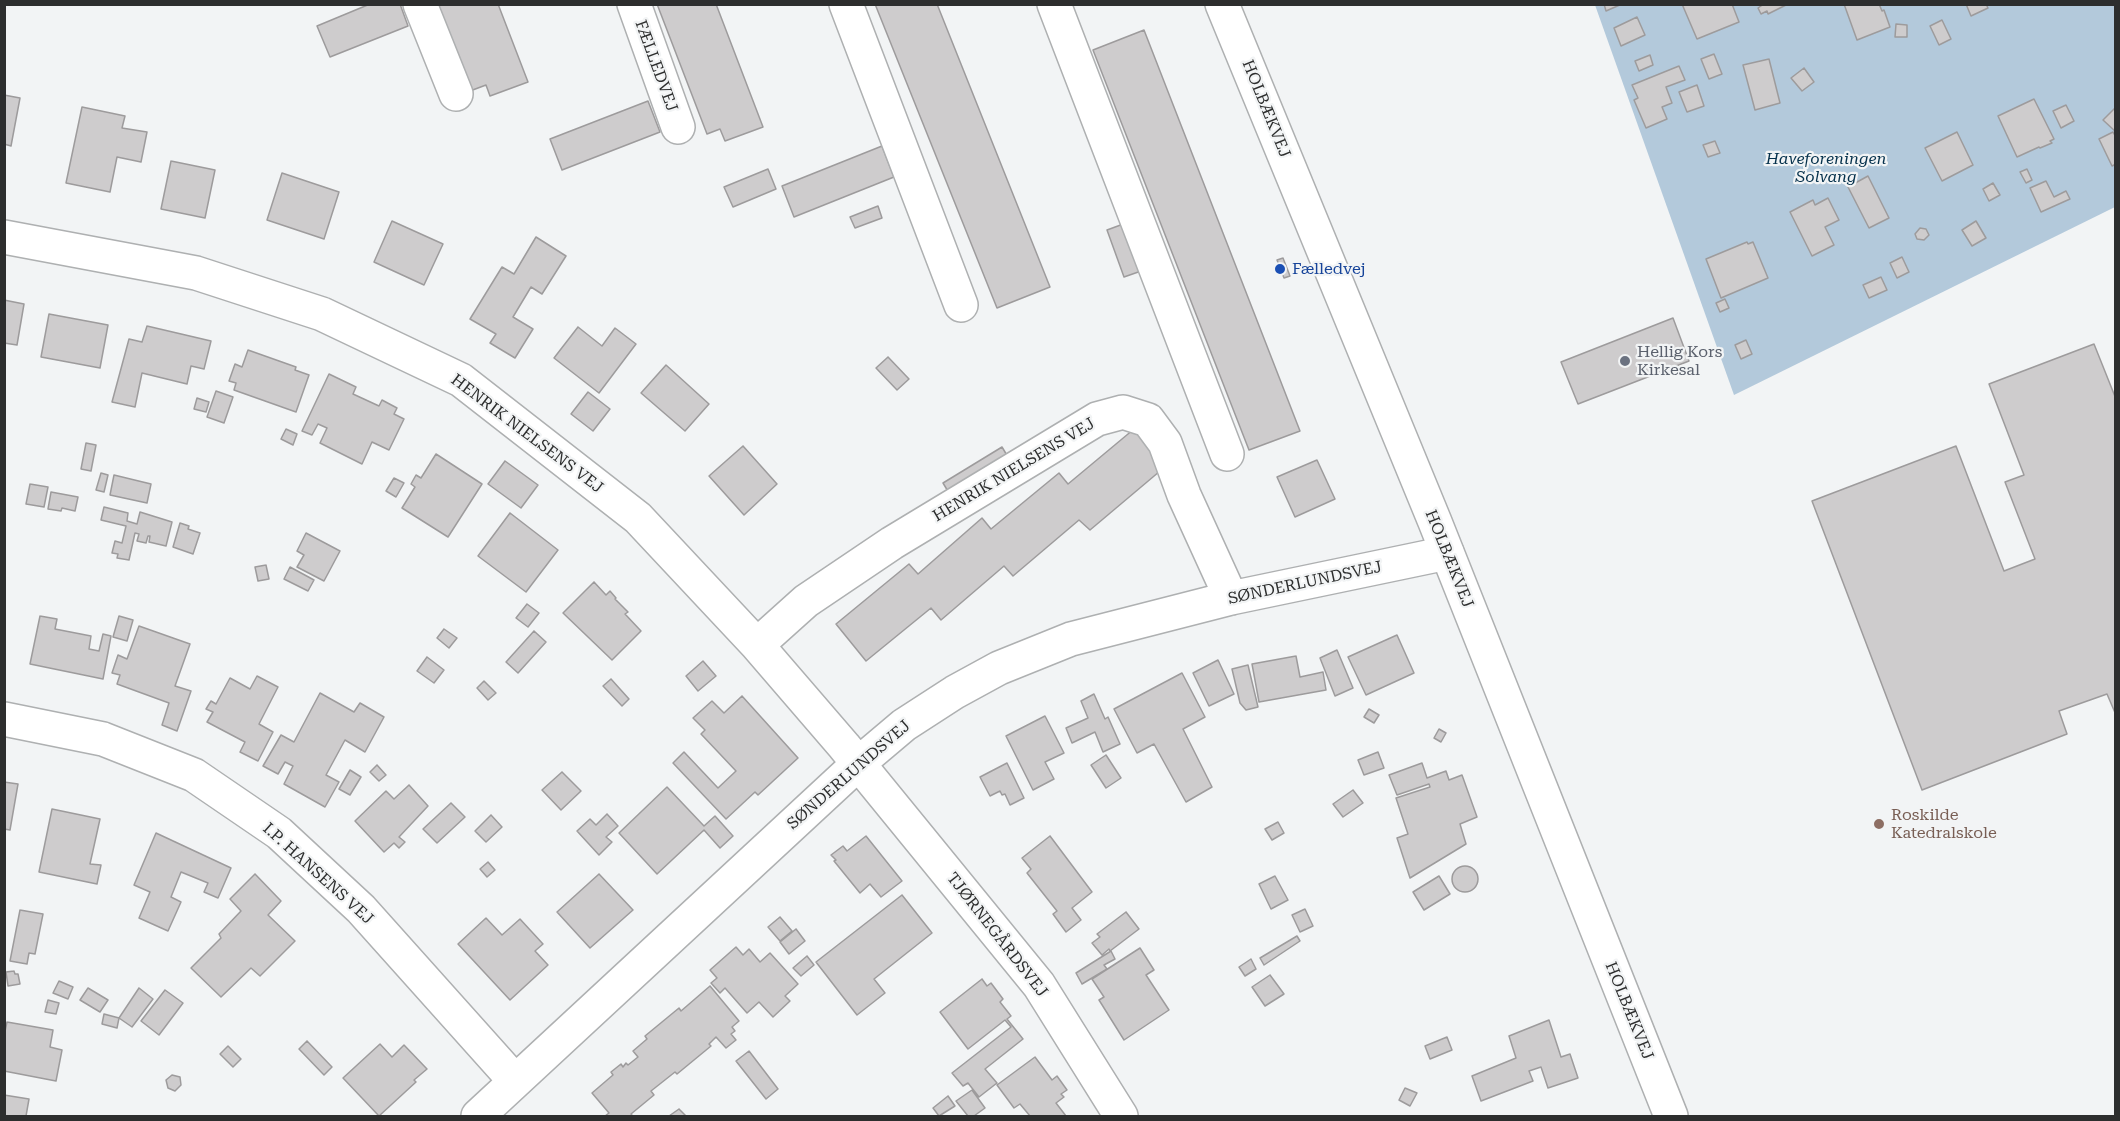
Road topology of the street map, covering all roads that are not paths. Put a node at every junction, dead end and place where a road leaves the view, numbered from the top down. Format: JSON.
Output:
{"nodes":[{"id":1,"x":420,"y":4,"type":"edge"},
{"id":2,"x":634,"y":4,"type":"edge"},
{"id":3,"x":846,"y":4,"type":"edge"},
{"id":4,"x":1054,"y":4,"type":"edge"},
{"id":5,"x":1222,"y":4,"type":"edge"},
{"id":6,"x":456,"y":94,"type":"dead end"},
{"id":7,"x":678,"y":127,"type":"dead end"},
{"id":8,"x":4,"y":237,"type":"edge"},
{"id":9,"x":961,"y":305,"type":"dead end"},
{"id":10,"x":1227,"y":453,"type":"dead end"},
{"id":11,"x":1447,"y":553,"type":"junction"},
{"id":12,"x":1231,"y":598,"type":"junction"},
{"id":13,"x":757,"y":645,"type":"junction"},
{"id":14,"x":4,"y":719,"type":"edge"},
{"id":15,"x":859,"y":763,"type":"junction"},
{"id":16,"x":515,"y":1081,"type":"junction"},
{"id":17,"x":478,"y":1116,"type":"edge"},
{"id":18,"x":1121,"y":1116,"type":"edge"},
{"id":19,"x":1671,"y":1116,"type":"edge"}],
"edges":[{"from":1,"to":6,"type":"street"},
{"from":2,"to":7,"type":"street","name":"FÆLLEDVEJ"},
{"from":3,"to":9,"type":"street"},
{"from":4,"to":10,"type":"street"},
{"from":5,"to":11,"type":"street","name":"HOLBÆKVEJ"},
{"from":8,"to":13,"type":"street","name":"HENRIK NIELSENS VEJ"},
{"from":11,"to":12,"type":"street","name":"SØNDERLUNDSVEJ"},
{"from":11,"to":19,"type":"street","name":"HOLBÆKVEJ"},
{"from":12,"to":13,"type":"street","name":"HENRIK NIELSENS VEJ"},
{"from":12,"to":15,"type":"street","name":"SØNDERLUNDSVEJ"},
{"from":13,"to":15,"type":"street","name":"HENRIK NIELSENS VEJ"},
{"from":14,"to":16,"type":"street","name":"I.P. HANSENS VEJ"},
{"from":15,"to":16,"type":"street","name":"SØNDERLUNDSVEJ"},
{"from":15,"to":18,"type":"street","name":"TJØRNEGÅRDSVEJ"},
{"from":16,"to":17,"type":"street","name":"SØNDERLUNDSVEJ"}]}
